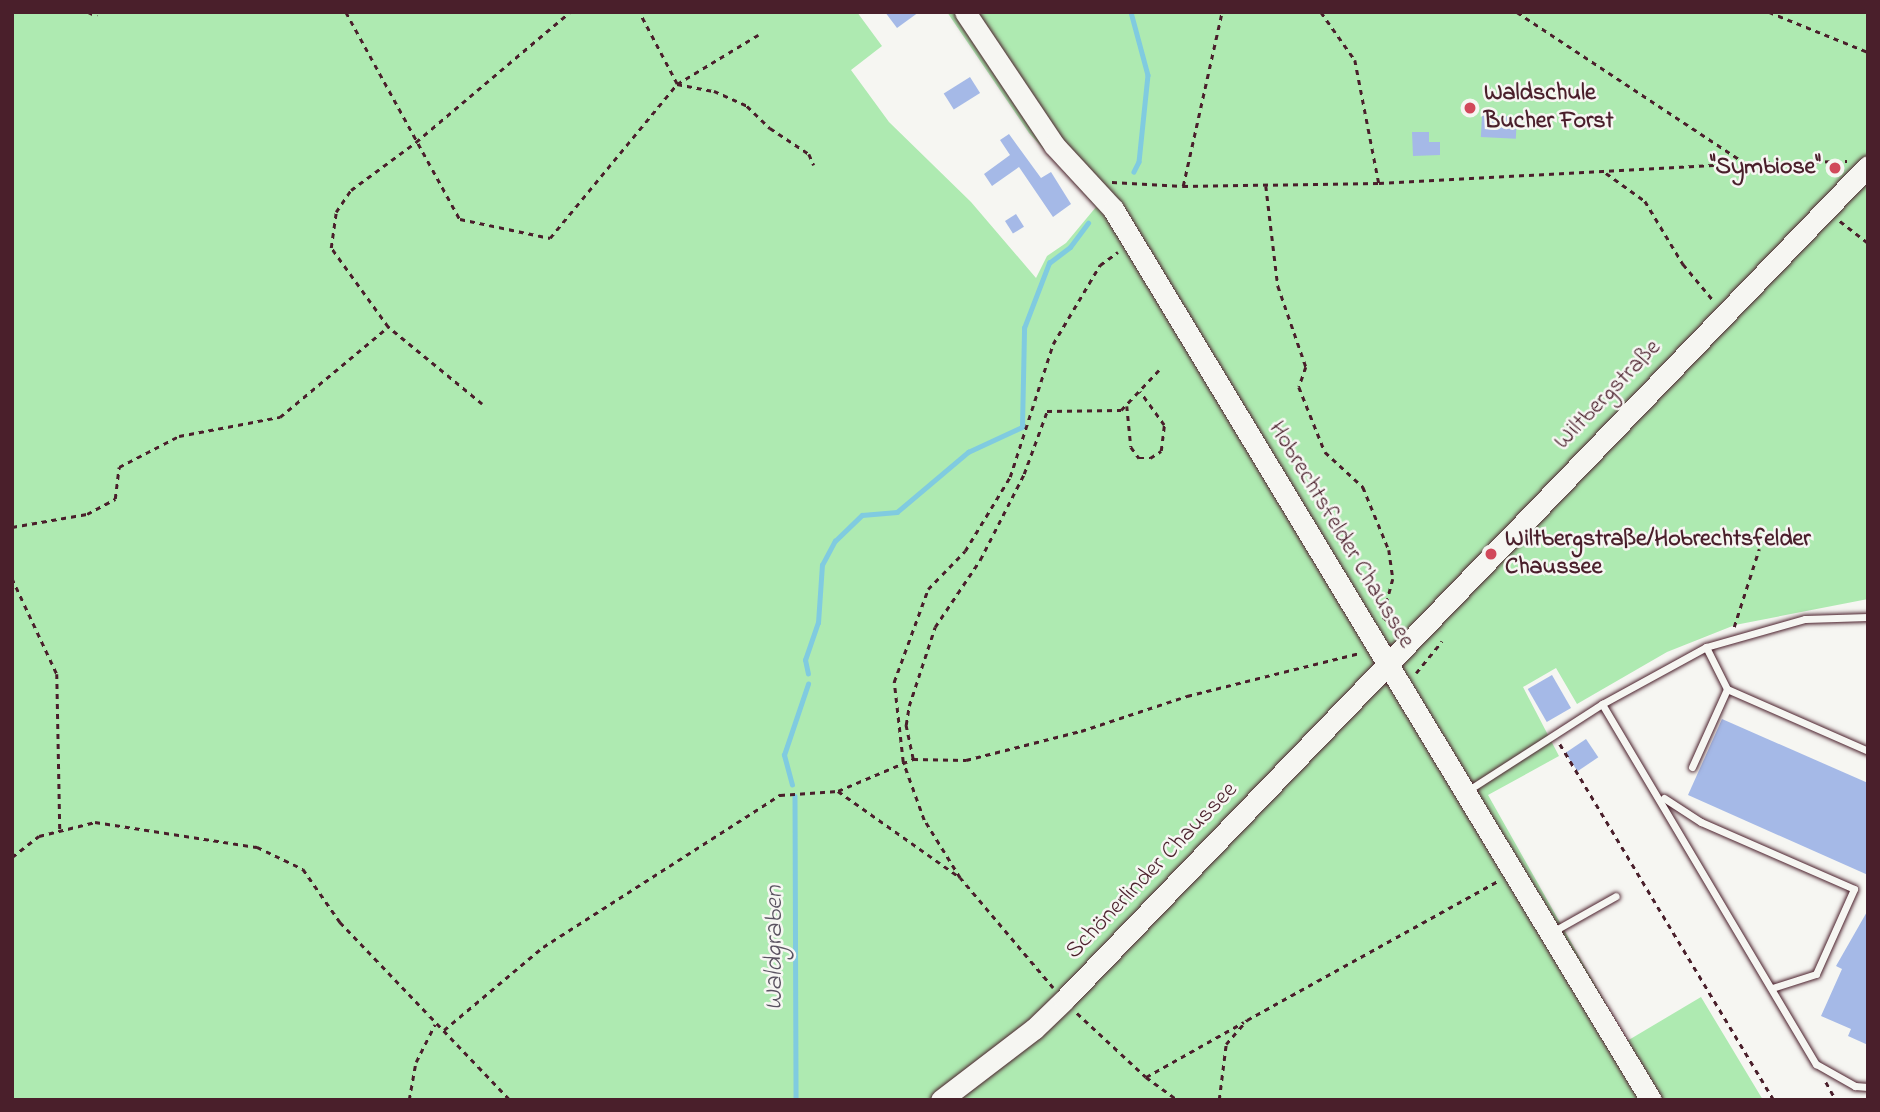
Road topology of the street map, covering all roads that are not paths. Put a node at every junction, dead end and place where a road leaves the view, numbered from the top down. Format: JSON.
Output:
{"nodes":[{"id":1,"x":965,"y":12,"type":"edge"},
{"id":2,"x":1861,"y":163,"type":"edge"},
{"id":3,"x":1868,"y":617,"type":"edge"},
{"id":4,"x":1706,"y":646,"type":"junction"},
{"id":5,"x":1389,"y":663,"type":"junction"},
{"id":6,"x":1727,"y":689,"type":"junction"},
{"id":7,"x":1602,"y":704,"type":"junction"},
{"id":8,"x":1868,"y":751,"type":"edge"},
{"id":9,"x":1692,"y":767,"type":"dead end"},
{"id":10,"x":1467,"y":791,"type":"junction"},
{"id":11,"x":1660,"y":796,"type":"junction"},
{"id":12,"x":1616,"y":896,"type":"dead end"},
{"id":13,"x":1551,"y":933,"type":"junction"},
{"id":14,"x":1772,"y":988,"type":"junction"},
{"id":15,"x":1868,"y":1087,"type":"edge"},
{"id":16,"x":941,"y":1100,"type":"edge"},
{"id":17,"x":1651,"y":1100,"type":"edge"}],
"edges":[{"from":1,"to":5,"type":"main road","name":"Hobrechtsfelder Chaussee"},
{"from":2,"to":5,"type":"main road","name":"Wiltbergstraße"},
{"from":3,"to":4,"type":"lane"},
{"from":4,"to":6,"type":"lane"},
{"from":4,"to":7,"type":"lane"},
{"from":5,"to":10,"type":"main road","name":"Hobrechtsfelder Chaussee"},
{"from":5,"to":16,"type":"main road","name":"Schönerlinder Chaussee"},
{"from":6,"to":8,"type":"lane"},
{"from":6,"to":9,"type":"lane"},
{"from":7,"to":10,"type":"lane"},
{"from":7,"to":11,"type":"lane"},
{"from":10,"to":13,"type":"main road","name":"Hobrechtsfelder Chaussee"},
{"from":11,"to":14,"type":"lane"},
{"from":11,"to":14,"type":"lane"},
{"from":12,"to":13,"type":"lane"},
{"from":13,"to":17,"type":"main road","name":"Hobrechtsfelder Chaussee"},
{"from":14,"to":15,"type":"lane"}]}
